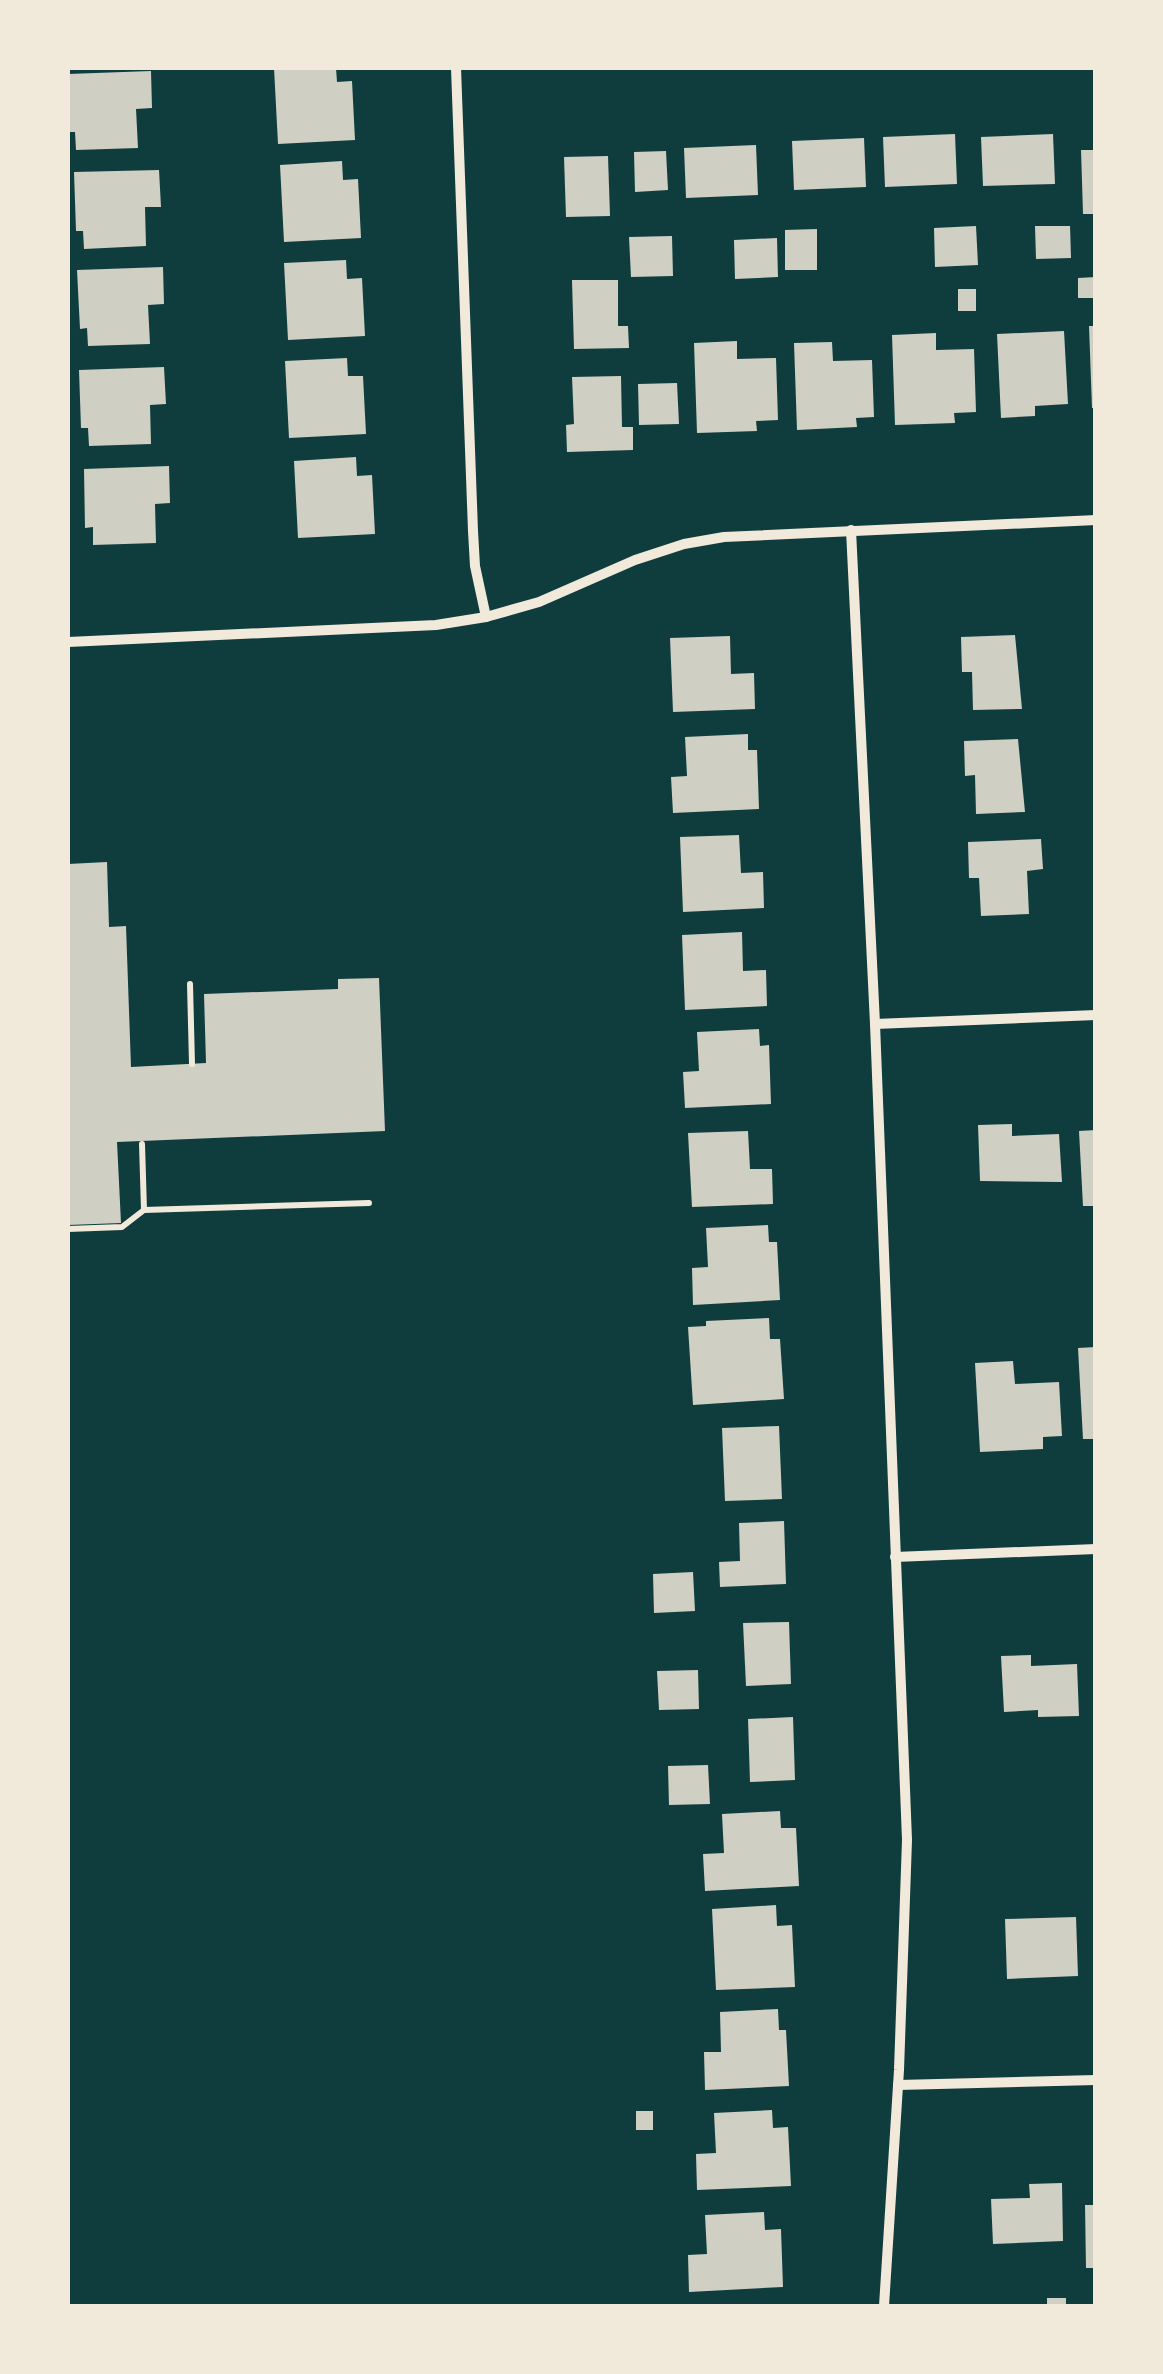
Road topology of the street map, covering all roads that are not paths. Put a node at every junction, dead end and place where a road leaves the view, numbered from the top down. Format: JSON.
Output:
{"nodes":[{"id":1,"x":456,"y":68,"type":"edge"},
{"id":2,"x":1096,"y":520,"type":"edge"},
{"id":3,"x":851,"y":530,"type":"junction"},
{"id":4,"x":486,"y":616,"type":"junction"},
{"id":5,"x":68,"y":642,"type":"edge"},
{"id":6,"x":1096,"y":1015,"type":"edge"},
{"id":7,"x":875,"y":1024,"type":"junction"},
{"id":8,"x":1096,"y":1549,"type":"edge"},
{"id":9,"x":894,"y":1558,"type":"junction"},
{"id":10,"x":1096,"y":2080,"type":"edge"},
{"id":11,"x":898,"y":2086,"type":"junction"},
{"id":12,"x":884,"y":2306,"type":"edge"}],
"edges":[{"from":1,"to":4,"type":"street"},
{"from":2,"to":3,"type":"street"},
{"from":3,"to":4,"type":"street"},
{"from":3,"to":7,"type":"street"},
{"from":4,"to":5,"type":"street"},
{"from":6,"to":7,"type":"street"},
{"from":7,"to":9,"type":"street"},
{"from":8,"to":9,"type":"street"},
{"from":9,"to":11,"type":"street"},
{"from":10,"to":11,"type":"street"},
{"from":11,"to":12,"type":"street"}]}
